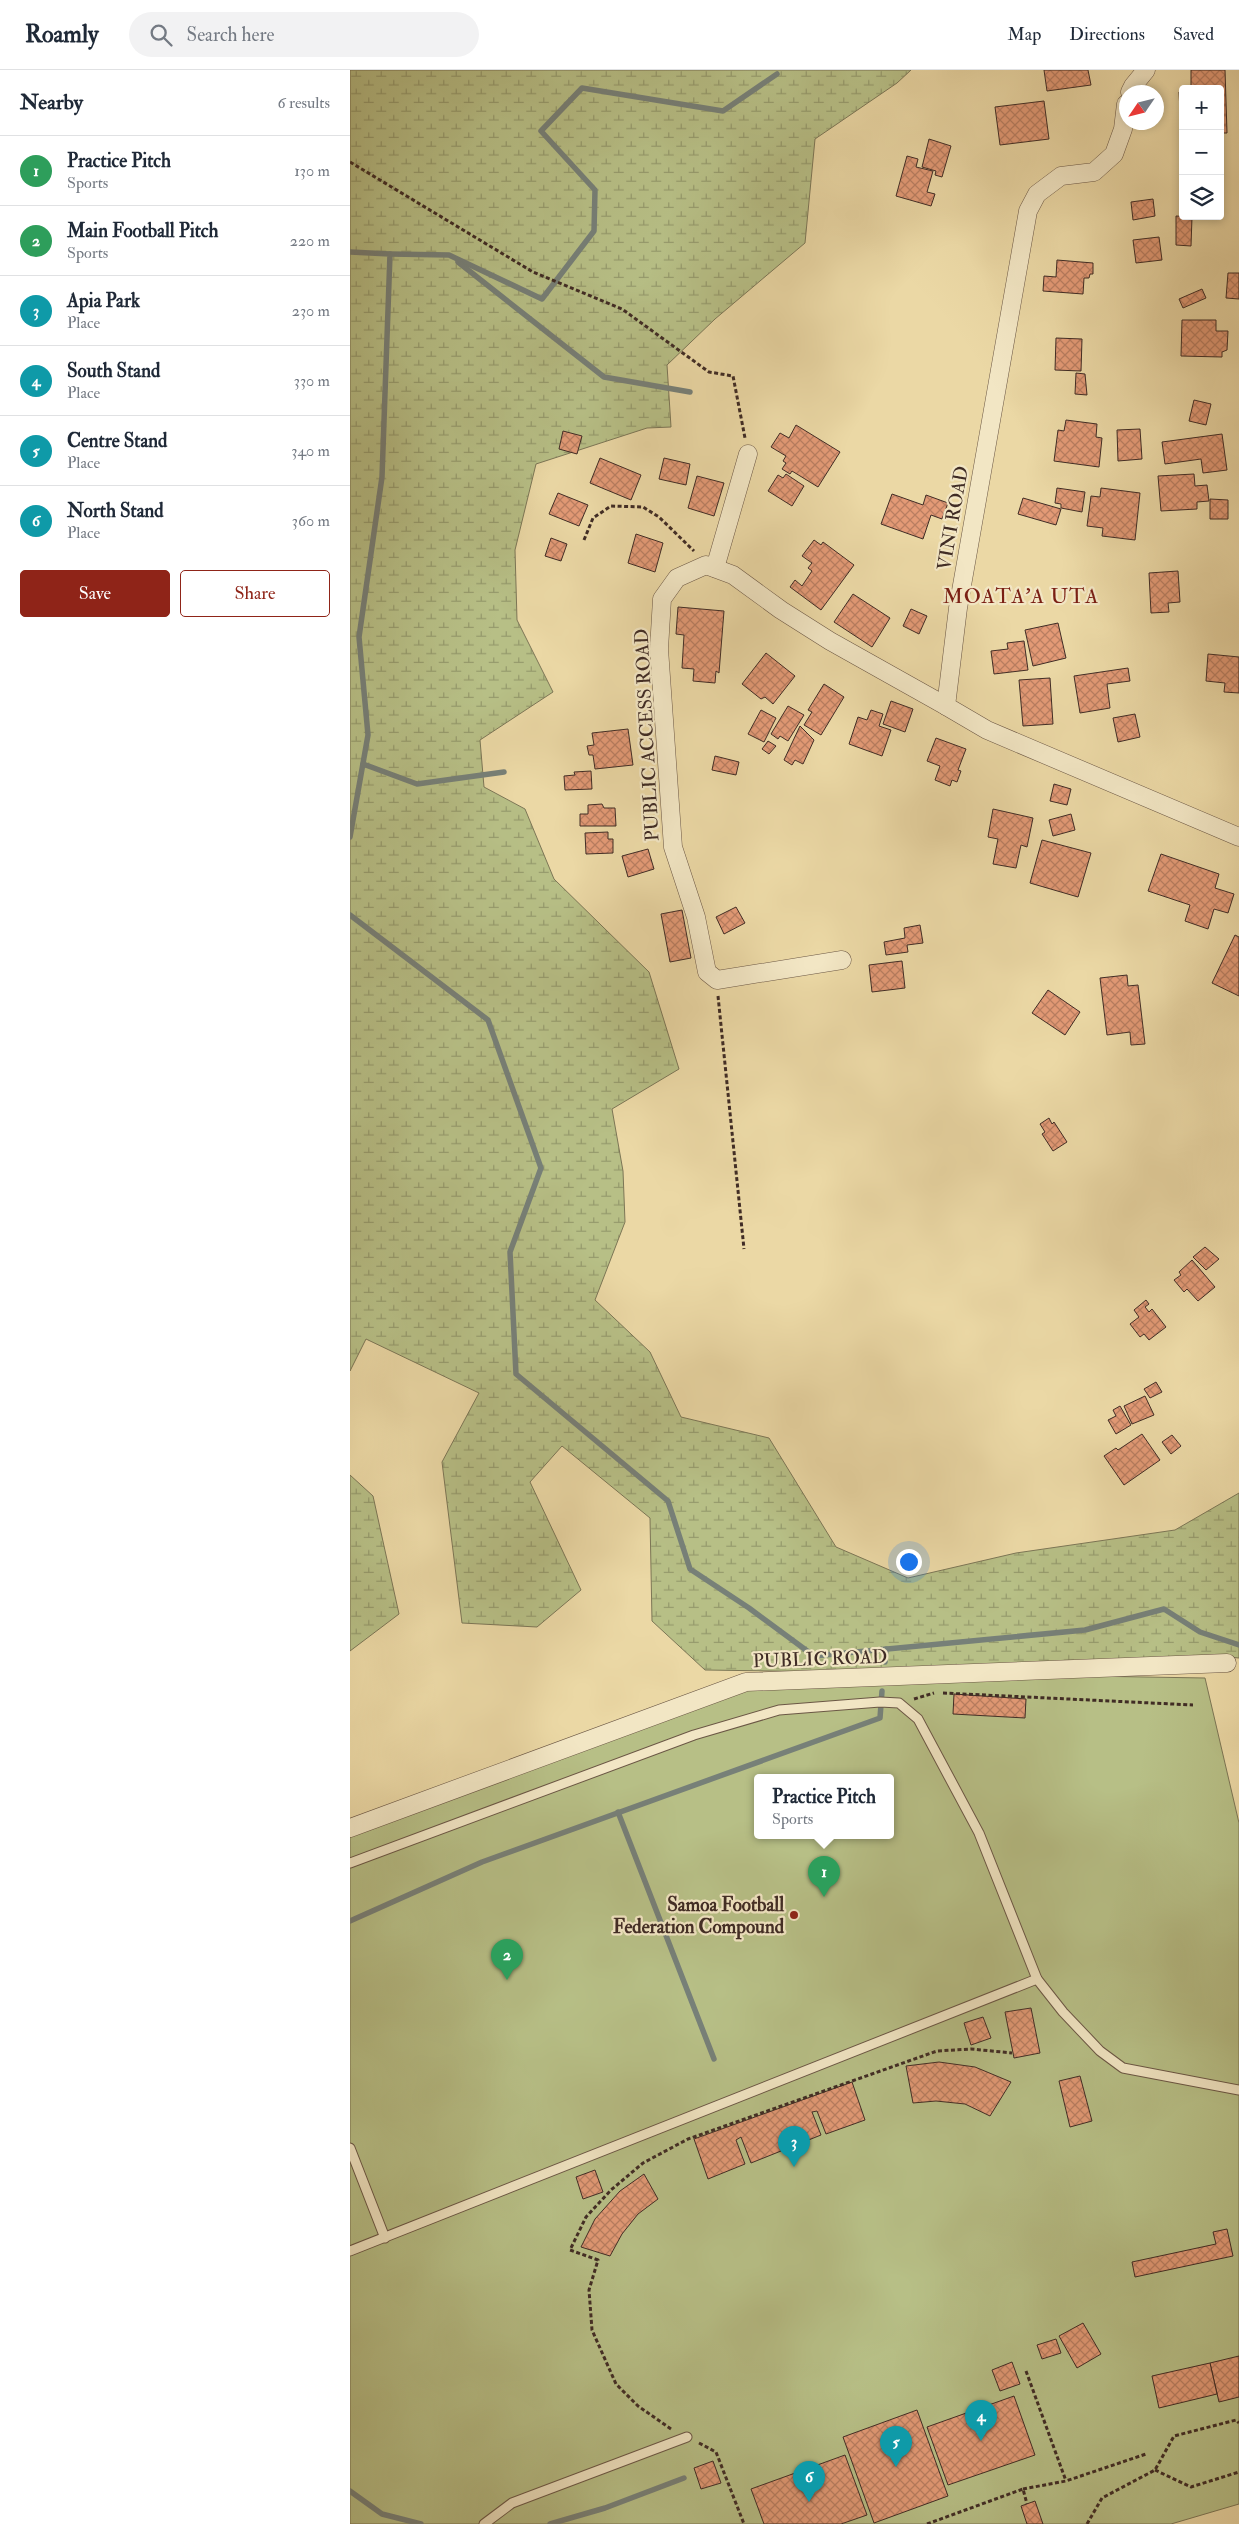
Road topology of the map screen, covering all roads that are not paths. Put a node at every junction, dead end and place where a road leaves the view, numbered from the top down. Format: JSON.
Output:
{"nodes":[{"id":1,"x":1146,"y":70,"type":"edge"},
{"id":2,"x":1133,"y":85,"type":"edge"},
{"id":3,"x":1122,"y":130,"type":"edge"},
{"id":4,"x":748,"y":454,"type":"road end"},
{"id":5,"x":710,"y":567,"type":"junction"},
{"id":6,"x":946,"y":706,"type":"junction"},
{"id":7,"x":1239,"y":837,"type":"edge"},
{"id":8,"x":842,"y":960,"type":"dead end"},
{"id":9,"x":1227,"y":1663,"type":"dead end"},
{"id":10,"x":350,"y":1828,"type":"edge"},
{"id":11,"x":350,"y":1863,"type":"edge"},
{"id":12,"x":1037,"y":1979,"type":"junction"},
{"id":13,"x":1239,"y":2090,"type":"edge"},
{"id":14,"x":350,"y":2148,"type":"edge"},
{"id":15,"x":385,"y":2238,"type":"junction"},
{"id":16,"x":350,"y":2251,"type":"edge"},
{"id":17,"x":687,"y":2437,"type":"road end"},
{"id":18,"x":484,"y":2524,"type":"edge"}],
"edges":[{"from":1,"to":2,"type":"street"},
{"from":3,"to":6,"type":"street","name":"VINI ROAD"},
{"from":4,"to":5,"type":"street"},
{"from":5,"to":6,"type":"street"},
{"from":5,"to":8,"type":"street","name":"PUBLIC ACCESS ROAD"},
{"from":6,"to":7,"type":"street"},
{"from":9,"to":10,"type":"street","name":"PUBLIC ROAD"},
{"from":11,"to":12,"type":"lane"},
{"from":12,"to":13,"type":"lane"},
{"from":12,"to":15,"type":"lane"},
{"from":14,"to":15,"type":"lane"},
{"from":15,"to":16,"type":"lane"},
{"from":17,"to":18,"type":"lane"}]}
